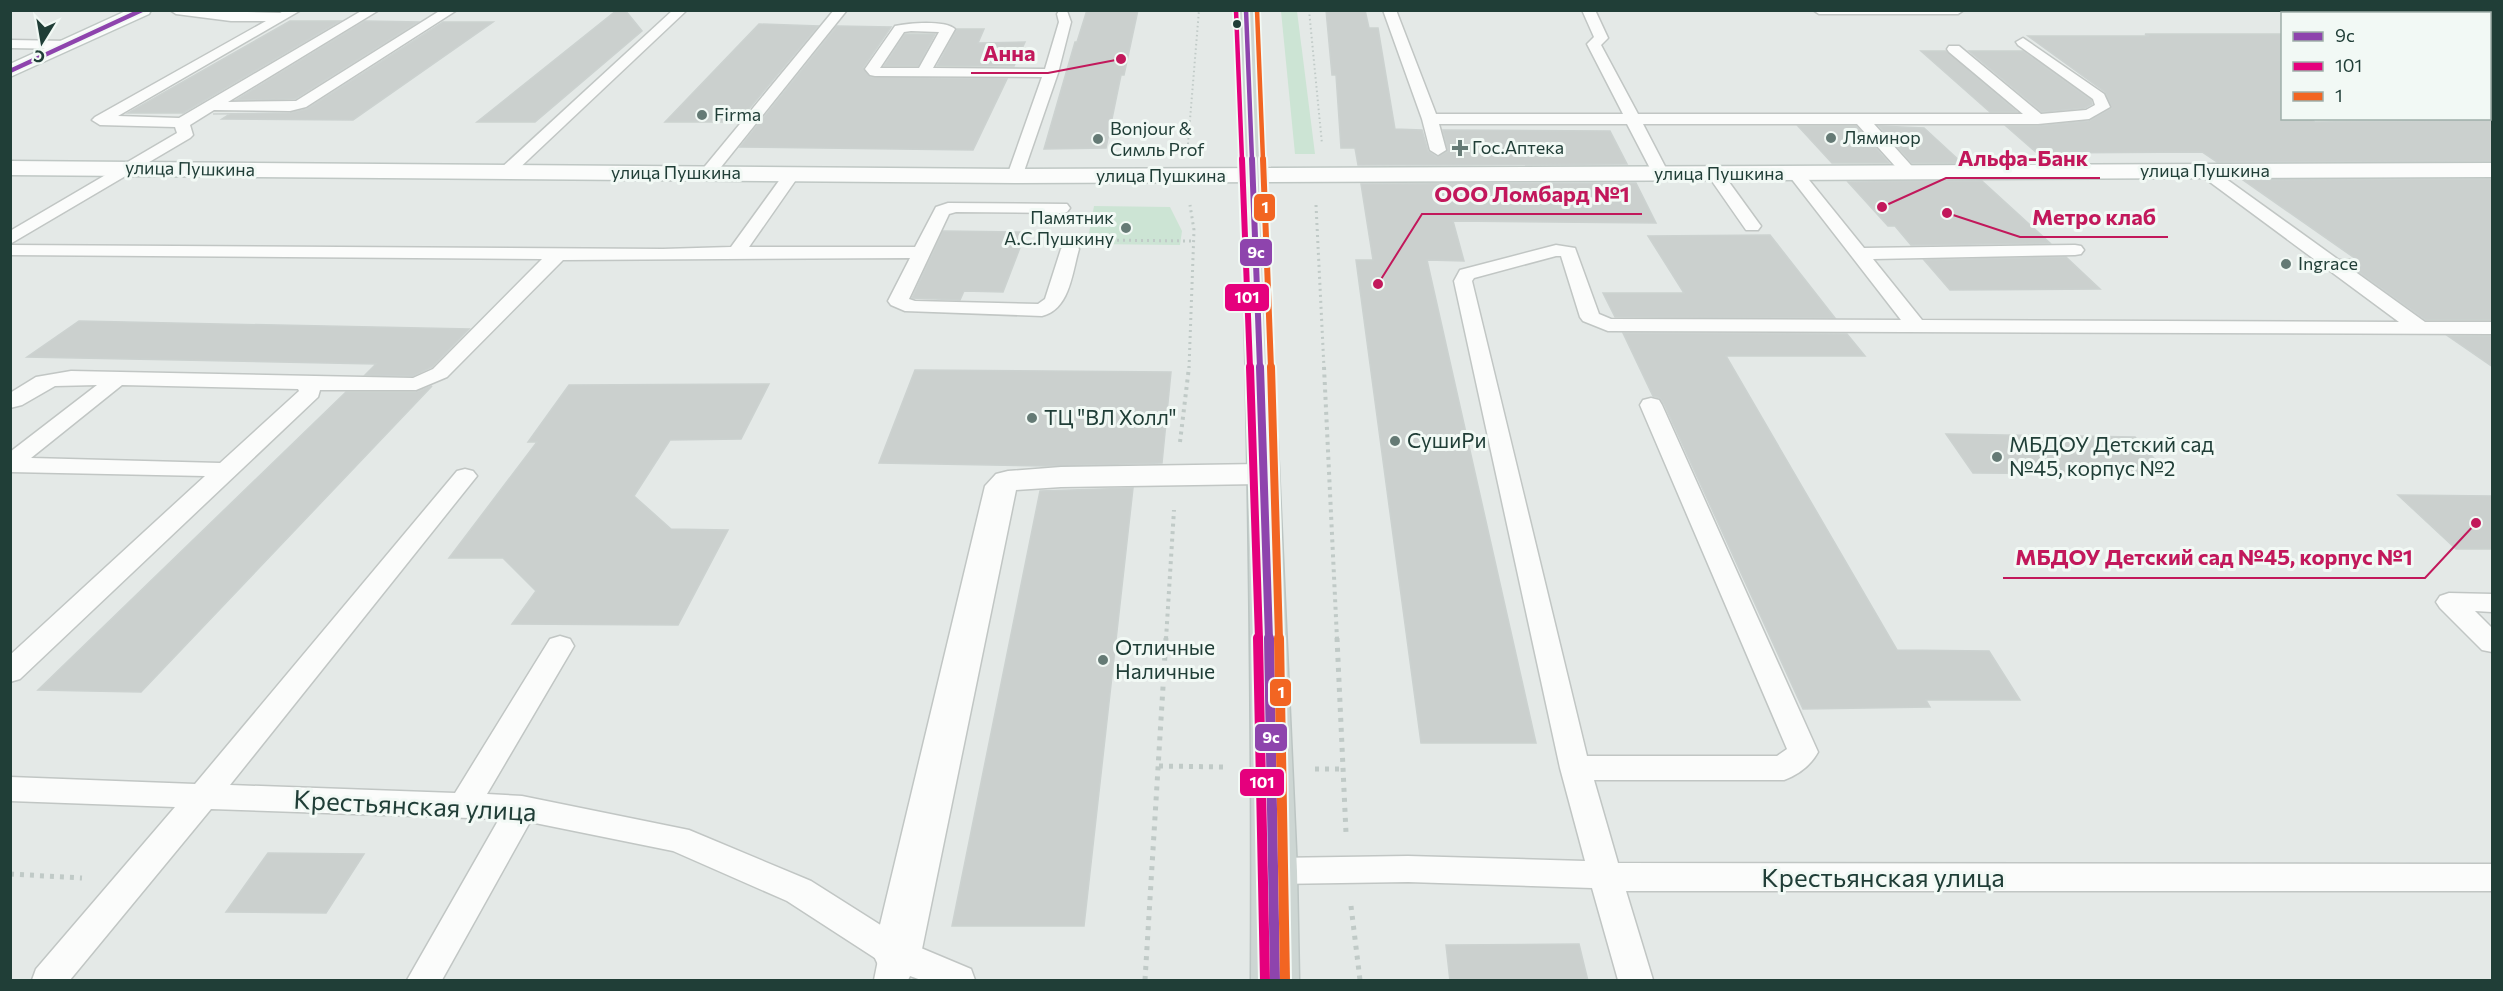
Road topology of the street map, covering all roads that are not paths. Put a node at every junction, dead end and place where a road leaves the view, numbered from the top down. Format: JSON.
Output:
{"nodes":[{"id":1,"x":143,"y":10,"type":"edge"},
{"id":2,"x":176,"y":10,"type":"edge"},
{"id":3,"x":372,"y":10,"type":"edge"},
{"id":4,"x":451,"y":10,"type":"edge"},
{"id":5,"x":681,"y":10,"type":"edge"},
{"id":6,"x":841,"y":10,"type":"edge"},
{"id":7,"x":1246,"y":10,"type":"edge"},
{"id":8,"x":1389,"y":10,"type":"edge"},
{"id":9,"x":1588,"y":10,"type":"edge"},
{"id":10,"x":1819,"y":10,"type":"edge"},
{"id":11,"x":1958,"y":10,"type":"edge"},
{"id":12,"x":289,"y":14,"type":"edge"},
{"id":13,"x":1063,"y":14,"type":"dead end"},
{"id":14,"x":2023,"y":42,"type":"dead end"},
{"id":15,"x":10,"y":44,"type":"edge"},
{"id":16,"x":69,"y":45,"type":"junction"},
{"id":17,"x":1954,"y":49,"type":"dead end"},
{"id":18,"x":10,"y":71,"type":"edge"},
{"id":19,"x":924,"y":72,"type":"junction"},
{"id":20,"x":1051,"y":73,"type":"junction"},
{"id":21,"x":212,"y":106,"type":"junction"},
{"id":22,"x":1634,"y":118,"type":"junction"},
{"id":23,"x":1430,"y":119,"type":"junction"},
{"id":24,"x":1860,"y":119,"type":"junction"},
{"id":25,"x":2038,"y":119,"type":"junction"},
{"id":26,"x":182,"y":123,"type":"junction"},
{"id":27,"x":1437,"y":150,"type":"dead end"},
{"id":28,"x":10,"y":168,"type":"edge"},
{"id":29,"x":128,"y":169,"type":"junction"},
{"id":30,"x":2493,"y":170,"type":"edge"},
{"id":31,"x":2205,"y":171,"type":"junction"},
{"id":32,"x":506,"y":172,"type":"junction"},
{"id":33,"x":1795,"y":173,"type":"junction"},
{"id":34,"x":1910,"y":173,"type":"junction"},
{"id":35,"x":707,"y":174,"type":"junction"},
{"id":36,"x":792,"y":174,"type":"junction"},
{"id":37,"x":1661,"y":174,"type":"junction"},
{"id":38,"x":1715,"y":174,"type":"junction"},
{"id":39,"x":1252,"y":175,"type":"junction"},
{"id":40,"x":1015,"y":176,"type":"junction"},
{"id":41,"x":1061,"y":208,"type":"dead end"},
{"id":42,"x":1752,"y":226,"type":"dead end"},
{"id":43,"x":10,"y":239,"type":"edge"},
{"id":44,"x":1070,"y":249,"type":"road end"},
{"id":45,"x":10,"y":250,"type":"edge"},
{"id":46,"x":2075,"y":250,"type":"dead end"},
{"id":47,"x":736,"y":252,"type":"junction"},
{"id":48,"x":921,"y":253,"type":"junction"},
{"id":49,"x":558,"y":254,"type":"junction"},
{"id":50,"x":1859,"y":254,"type":"junction"},
{"id":51,"x":1916,"y":326,"type":"junction"},
{"id":52,"x":2421,"y":328,"type":"junction"},
{"id":53,"x":2493,"y":328,"type":"edge"},
{"id":54,"x":117,"y":379,"type":"junction"},
{"id":55,"x":307,"y":383,"type":"junction"},
{"id":56,"x":10,"y":402,"type":"edge"},
{"id":57,"x":1651,"y":405,"type":"dead end"},
{"id":58,"x":10,"y":464,"type":"edge"},
{"id":59,"x":228,"y":470,"type":"junction"},
{"id":60,"x":1261,"y":474,"type":"junction"},
{"id":61,"x":465,"y":476,"type":"dead end"},
{"id":62,"x":2493,"y":603,"type":"edge"},
{"id":63,"x":2493,"y":643,"type":"edge"},
{"id":64,"x":560,"y":646,"type":"dead end"},
{"id":65,"x":10,"y":672,"type":"edge"},
{"id":66,"x":1575,"y":768,"type":"junction"},
{"id":67,"x":10,"y":789,"type":"edge"},
{"id":68,"x":200,"y":797,"type":"junction"},
{"id":69,"x":465,"y":806,"type":"junction"},
{"id":70,"x":522,"y":807,"type":"junction"},
{"id":71,"x":1274,"y":871,"type":"junction"},
{"id":72,"x":1606,"y":875,"type":"junction"},
{"id":73,"x":2493,"y":878,"type":"edge"},
{"id":74,"x":894,"y":967,"type":"edge"},
{"id":75,"x":49,"y":981,"type":"edge"},
{"id":76,"x":424,"y":981,"type":"edge"},
{"id":77,"x":958,"y":981,"type":"edge"},
{"id":78,"x":1275,"y":981,"type":"edge"},
{"id":79,"x":1635,"y":981,"type":"edge"}],
"edges":[{"from":1,"to":16,"type":"main road"},
{"from":2,"to":12,"type":"lane"},
{"from":3,"to":21,"type":"lane"},
{"from":4,"to":21,"type":"lane"},
{"from":5,"to":32,"type":"lane"},
{"from":6,"to":35,"type":"lane"},
{"from":7,"to":39,"type":"main road"},
{"from":8,"to":23,"type":"lane"},
{"from":9,"to":22,"type":"lane"},
{"from":10,"to":11,"type":"lane"},
{"from":12,"to":26,"type":"lane"},
{"from":13,"to":20,"type":"lane"},
{"from":14,"to":25,"type":"lane"},
{"from":15,"to":16,"type":"lane"},
{"from":16,"to":18,"type":"main road"},
{"from":17,"to":25,"type":"lane"},
{"from":19,"to":19,"type":"lane"},
{"from":19,"to":20,"type":"lane"},
{"from":20,"to":40,"type":"lane"},
{"from":21,"to":26,"type":"lane"},
{"from":22,"to":23,"type":"lane"},
{"from":22,"to":24,"type":"lane"},
{"from":22,"to":37,"type":"lane"},
{"from":23,"to":27,"type":"lane"},
{"from":24,"to":25,"type":"lane"},
{"from":24,"to":34,"type":"lane"},
{"from":26,"to":29,"type":"lane"},
{"from":28,"to":29,"type":"main road","name":"улица Пушкина"},
{"from":29,"to":32,"type":"main road","name":"улица Пушкина"},
{"from":29,"to":43,"type":"lane"},
{"from":30,"to":31,"type":"main road","name":"улица Пушкина"},
{"from":31,"to":34,"type":"main road","name":"улица Пушкина"},
{"from":31,"to":52,"type":"lane"},
{"from":32,"to":35,"type":"main road","name":"улица Пушкина"},
{"from":33,"to":34,"type":"main road","name":"улица Пушкина"},
{"from":33,"to":38,"type":"main road","name":"улица Пушкина"},
{"from":33,"to":50,"type":"lane"},
{"from":35,"to":36,"type":"main road","name":"улица Пушкина"},
{"from":36,"to":40,"type":"main road","name":"улица Пушкина"},
{"from":36,"to":47,"type":"lane"},
{"from":37,"to":38,"type":"main road","name":"улица Пушкина"},
{"from":37,"to":39,"type":"main road","name":"улица Пушкина"},
{"from":38,"to":42,"type":"lane"},
{"from":39,"to":40,"type":"main road","name":"улица Пушкина"},
{"from":39,"to":60,"type":"main road"},
{"from":41,"to":48,"type":"lane"},
{"from":44,"to":48,"type":"lane"},
{"from":45,"to":49,"type":"lane"},
{"from":46,"to":50,"type":"lane"},
{"from":47,"to":48,"type":"lane"},
{"from":47,"to":49,"type":"lane"},
{"from":49,"to":55,"type":"lane"},
{"from":50,"to":51,"type":"lane"},
{"from":51,"to":52,"type":"lane"},
{"from":51,"to":66,"type":"lane"},
{"from":52,"to":53,"type":"lane"},
{"from":54,"to":55,"type":"lane"},
{"from":54,"to":56,"type":"lane"},
{"from":54,"to":58,"type":"lane"},
{"from":55,"to":59,"type":"lane"},
{"from":57,"to":66,"type":"lane"},
{"from":58,"to":59,"type":"lane"},
{"from":59,"to":65,"type":"lane"},
{"from":60,"to":71,"type":"main road"},
{"from":60,"to":74,"type":"main road"},
{"from":61,"to":68,"type":"lane"},
{"from":62,"to":63,"type":"lane"},
{"from":64,"to":69,"type":"lane"},
{"from":66,"to":72,"type":"lane"},
{"from":67,"to":68,"type":"lane","name":"Крестьянская улица"},
{"from":68,"to":69,"type":"lane","name":"Крестьянская улица"},
{"from":68,"to":75,"type":"lane"},
{"from":69,"to":70,"type":"lane","name":"Крестьянская улица"},
{"from":70,"to":74,"type":"lane","name":"Крестьянская улица"},
{"from":70,"to":76,"type":"lane"},
{"from":71,"to":72,"type":"lane","name":"Крестьянская улица"},
{"from":71,"to":78,"type":"main road"},
{"from":72,"to":73,"type":"lane","name":"Крестьянская улица"},
{"from":72,"to":79,"type":"lane"},
{"from":74,"to":77,"type":"lane","name":"Крестьянская улица"}]}
